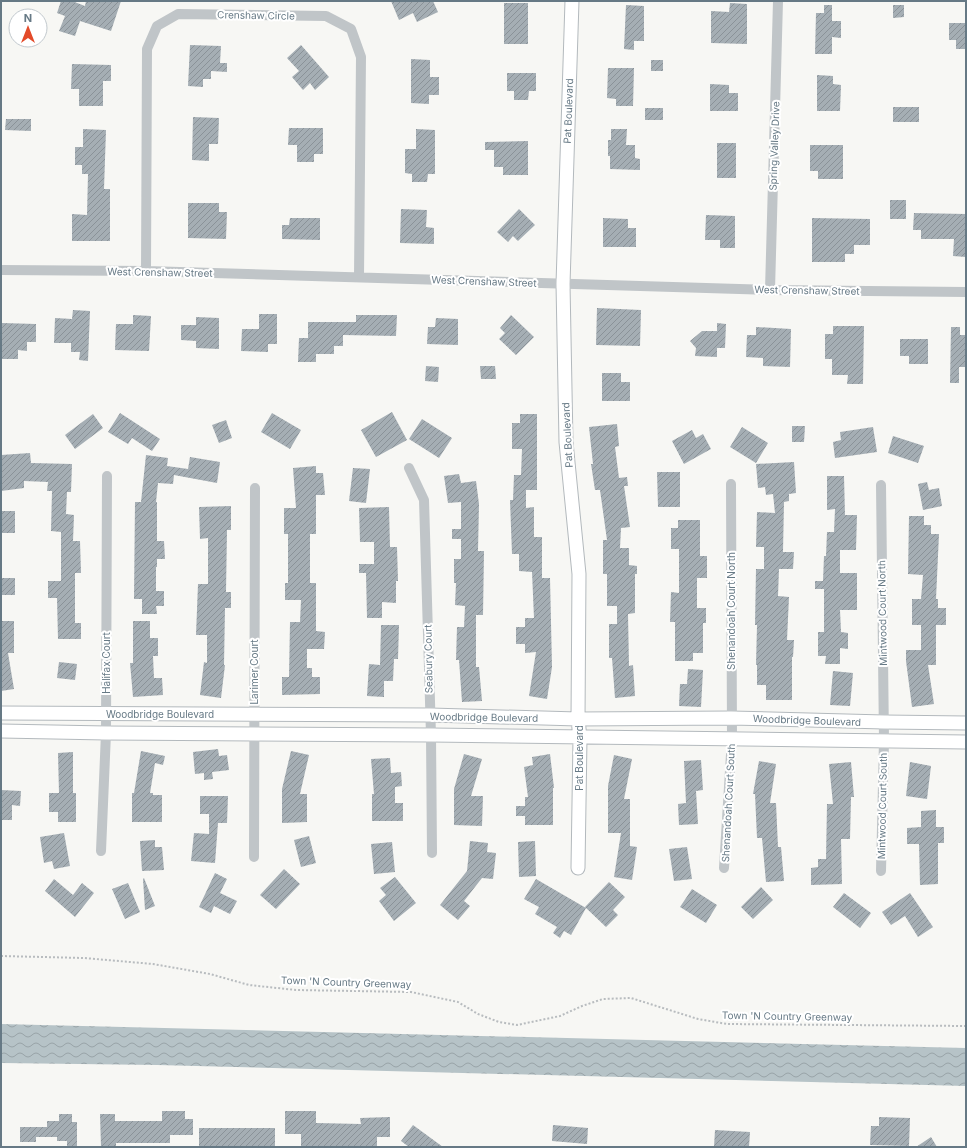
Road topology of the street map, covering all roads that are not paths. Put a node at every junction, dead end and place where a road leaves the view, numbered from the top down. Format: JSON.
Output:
{"nodes":[{"id":1,"x":572,"y":1,"type":"edge"},
{"id":2,"x":778,"y":1,"type":"edge"},
{"id":3,"x":1,"y":270,"type":"edge"},
{"id":4,"x":146,"y":271,"type":"junction"},
{"id":5,"x":358,"y":277,"type":"junction"},
{"id":6,"x":563,"y":284,"type":"junction"},
{"id":7,"x":770,"y":290,"type":"junction"},
{"id":8,"x":966,"y":292,"type":"edge"},
{"id":9,"x":408,"y":468,"type":"dead end"},
{"id":10,"x":107,"y":476,"type":"dead end"},
{"id":11,"x":731,"y":484,"type":"dead end"},
{"id":12,"x":881,"y":485,"type":"dead end"},
{"id":13,"x":255,"y":488,"type":"dead end"},
{"id":14,"x":1,"y":713,"type":"edge"},
{"id":15,"x":106,"y":713,"type":"junction"},
{"id":16,"x":254,"y":714,"type":"junction"},
{"id":17,"x":430,"y":715,"type":"junction"},
{"id":18,"x":731,"y":718,"type":"junction"},
{"id":19,"x":578,"y":719,"type":"junction"},
{"id":20,"x":884,"y":722,"type":"junction"},
{"id":21,"x":966,"y":723,"type":"edge"},
{"id":22,"x":1,"y":731,"type":"edge"},
{"id":23,"x":106,"y":733,"type":"junction"},
{"id":24,"x":255,"y":734,"type":"junction"},
{"id":25,"x":431,"y":735,"type":"junction"},
{"id":26,"x":580,"y":738,"type":"junction"},
{"id":27,"x":732,"y":738,"type":"junction"},
{"id":28,"x":884,"y":740,"type":"junction"},
{"id":29,"x":966,"y":742,"type":"edge"},
{"id":30,"x":101,"y":851,"type":"dead end"},
{"id":31,"x":432,"y":854,"type":"dead end"},
{"id":32,"x":254,"y":857,"type":"dead end"},
{"id":33,"x":578,"y":868,"type":"dead end"},
{"id":34,"x":724,"y":868,"type":"dead end"},
{"id":35,"x":881,"y":871,"type":"dead end"}],
"edges":[{"from":1,"to":6,"type":"street","name":"Pat Boulevard"},
{"from":2,"to":7,"type":"street","name":"Spring Valley Drive"},
{"from":3,"to":4,"type":"street","name":"West Crenshaw Street"},
{"from":4,"to":5,"type":"street","name":"West Crenshaw Street"},
{"from":4,"to":5,"type":"street","name":"Crenshaw Circle"},
{"from":5,"to":6,"type":"street","name":"West Crenshaw Street"},
{"from":6,"to":7,"type":"street","name":"West Crenshaw Street"},
{"from":6,"to":19,"type":"street","name":"Pat Boulevard"},
{"from":7,"to":8,"type":"street","name":"West Crenshaw Street"},
{"from":9,"to":17,"type":"street","name":"Seabury Court"},
{"from":10,"to":15,"type":"street","name":"Halifax Court"},
{"from":11,"to":18,"type":"street","name":"Shenandoah Court North"},
{"from":12,"to":20,"type":"street","name":"Mintwood Court North"},
{"from":13,"to":16,"type":"street","name":"Larimer Court"},
{"from":14,"to":15,"type":"street","name":"Woodbridge Boulevard"},
{"from":15,"to":16,"type":"street","name":"Woodbridge Boulevard"},
{"from":15,"to":23,"type":"street","name":"Halifax Court"},
{"from":16,"to":17,"type":"street","name":"Woodbridge Boulevard"},
{"from":16,"to":24,"type":"street","name":"Larimer Court"},
{"from":17,"to":19,"type":"street","name":"Woodbridge Boulevard"},
{"from":17,"to":25,"type":"street","name":"Seabury Court"},
{"from":18,"to":19,"type":"street","name":"Woodbridge Boulevard"},
{"from":18,"to":20,"type":"street","name":"Woodbridge Boulevard"},
{"from":18,"to":27,"type":"street","name":"Shenandoah Court North"},
{"from":19,"to":26,"type":"street","name":"Pat Boulevard"},
{"from":20,"to":21,"type":"street","name":"Woodbridge Boulevard"},
{"from":20,"to":28,"type":"street","name":"Mintwood Court North"},
{"from":22,"to":23,"type":"street","name":"Woodbridge Boulevard"},
{"from":23,"to":24,"type":"street","name":"Woodbridge Boulevard"},
{"from":23,"to":30,"type":"street","name":"Halifax Court"},
{"from":24,"to":25,"type":"street","name":"Woodbridge Boulevard"},
{"from":24,"to":32,"type":"street","name":"Larimer Court"},
{"from":25,"to":26,"type":"street","name":"Woodbridge Boulevard"},
{"from":25,"to":31,"type":"street","name":"Seabury Court"},
{"from":26,"to":27,"type":"street","name":"Woodbridge Boulevard"},
{"from":26,"to":33,"type":"street","name":"Pat Boulevard"},
{"from":27,"to":28,"type":"street","name":"Woodbridge Boulevard"},
{"from":27,"to":34,"type":"street","name":"Shenandoah Court South"},
{"from":28,"to":29,"type":"street","name":"Woodbridge Boulevard"},
{"from":28,"to":35,"type":"street","name":"Mintwood Court South"}]}
